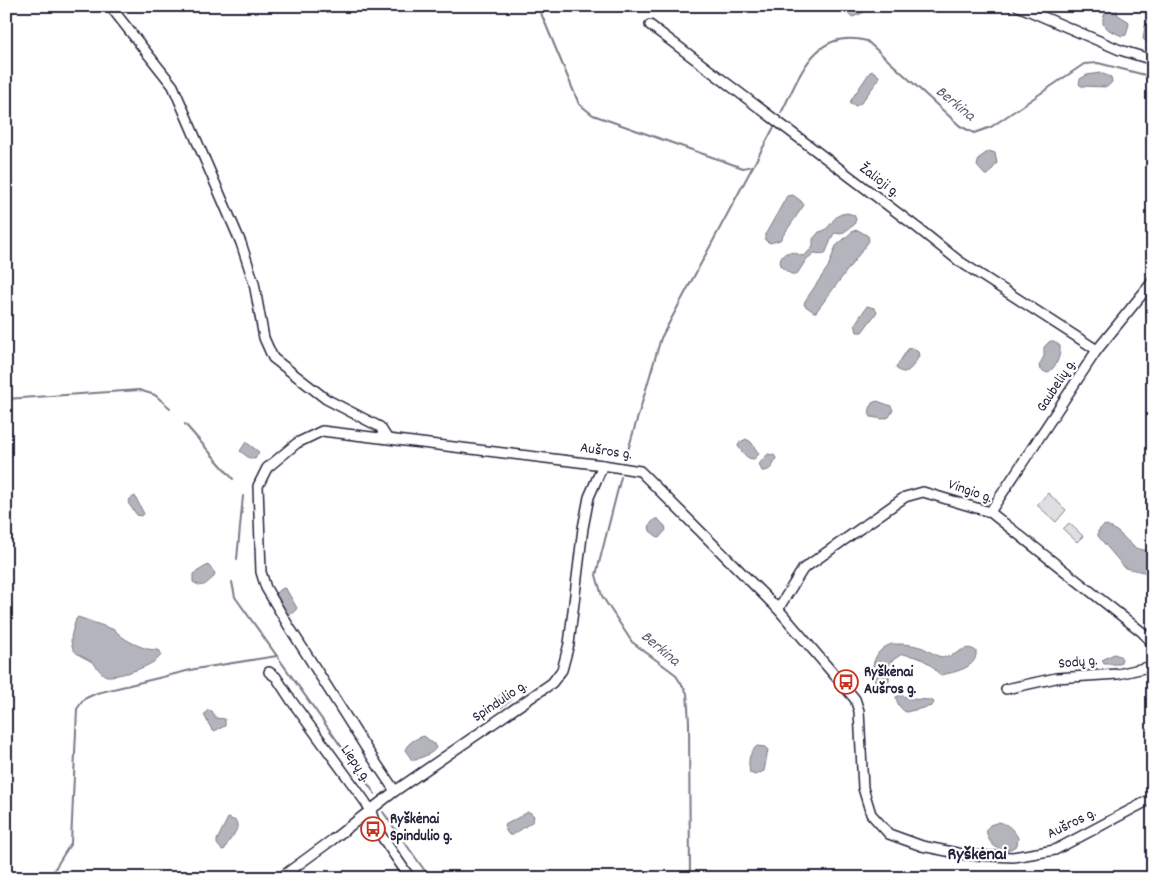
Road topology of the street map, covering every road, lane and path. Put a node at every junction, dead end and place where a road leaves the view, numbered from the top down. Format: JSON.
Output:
{"nodes":[{"id":1,"x":110,"y":6,"type":"edge"},
{"id":2,"x":1018,"y":6,"type":"edge"},
{"id":3,"x":650,"y":25,"type":"dead end"},
{"id":4,"x":1153,"y":60,"type":"edge"},
{"id":5,"x":1153,"y":280,"type":"edge"},
{"id":6,"x":1097,"y":350,"type":"junction"},
{"id":7,"x":387,"y":438,"type":"junction"},
{"id":8,"x":603,"y":465,"type":"junction"},
{"id":9,"x":990,"y":512,"type":"junction"},
{"id":10,"x":778,"y":609,"type":"junction"},
{"id":11,"x":1153,"y":644,"type":"edge"},
{"id":12,"x":1153,"y":666,"type":"edge"},
{"id":13,"x":269,"y":672,"type":"dead end"},
{"id":14,"x":1006,"y":689,"type":"dead end"},
{"id":15,"x":395,"y":791,"type":"junction"},
{"id":16,"x":1153,"y":798,"type":"edge"},
{"id":17,"x":370,"y":809,"type":"junction"},
{"id":18,"x":280,"y":878,"type":"edge"},
{"id":19,"x":410,"y":878,"type":"edge"}],
"edges":[{"from":1,"to":7,"type":"street"},
{"from":2,"to":4,"type":"street"},
{"from":3,"to":6,"type":"street","name":"Žalioji g."},
{"from":5,"to":6,"type":"street","name":"Gaubelių g."},
{"from":6,"to":9,"type":"street","name":"Gaubelių g."},
{"from":7,"to":8,"type":"street","name":"Aušros g."},
{"from":7,"to":15,"type":"street","name":"Aušros g."},
{"from":8,"to":10,"type":"street","name":"Aušros g."},
{"from":8,"to":15,"type":"street","name":"Spindulio g."},
{"from":9,"to":10,"type":"street","name":"Vingio g."},
{"from":9,"to":11,"type":"street","name":"Vingio g."},
{"from":10,"to":16,"type":"street","name":"Aušros g."},
{"from":12,"to":14,"type":"street","name":"Sodų g."},
{"from":13,"to":17,"type":"street","name":"Liepų g."},
{"from":15,"to":17,"type":"street","name":"Spindulio g."},
{"from":17,"to":18,"type":"street","name":"Spindulio g."},
{"from":17,"to":19,"type":"street","name":"Liepų g."}]}
